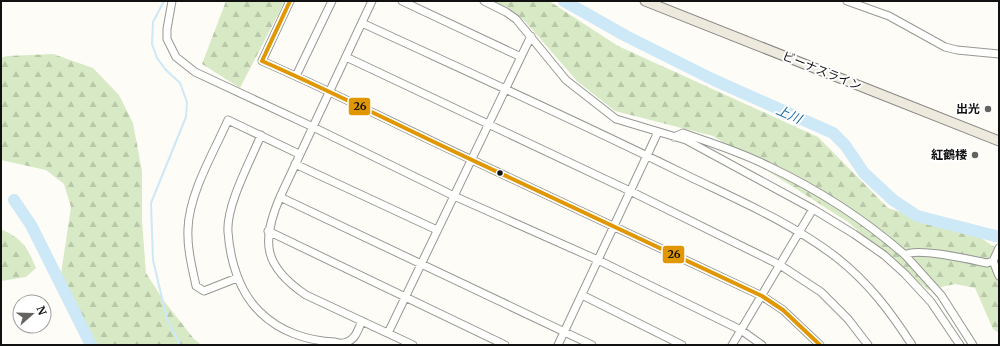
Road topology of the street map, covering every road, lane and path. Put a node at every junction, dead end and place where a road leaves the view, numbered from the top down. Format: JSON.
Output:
{"nodes":[{"id":1,"x":172,"y":1,"type":"edge"},
{"id":2,"x":290,"y":1,"type":"edge"},
{"id":3,"x":332,"y":1,"type":"edge"},
{"id":4,"x":372,"y":1,"type":"edge"},
{"id":5,"x":402,"y":1,"type":"edge"},
{"id":6,"x":484,"y":1,"type":"edge"},
{"id":7,"x":646,"y":1,"type":"edge"},
{"id":8,"x":847,"y":1,"type":"edge"},
{"id":9,"x":362,"y":23,"type":"junction"},
{"id":10,"x":531,"y":36,"type":"junction"},
{"id":11,"x":999,"y":54,"type":"edge"},
{"id":12,"x":346,"y":57,"type":"junction"},
{"id":13,"x":521,"y":57,"type":"junction"},
{"id":14,"x":296,"y":76,"type":"junction"},
{"id":15,"x":505,"y":89,"type":"junction"},
{"id":16,"x":331,"y":91,"type":"junction"},
{"id":17,"x":488,"y":125,"type":"junction"},
{"id":18,"x":313,"y":127,"type":"junction"},
{"id":19,"x":658,"y":132,"type":"junction"},
{"id":20,"x":262,"y":135,"type":"junction"},
{"id":21,"x":674,"y":137,"type":"junction"},
{"id":22,"x":999,"y":141,"type":"edge"},
{"id":23,"x":299,"y":154,"type":"junction"},
{"id":24,"x":647,"y":156,"type":"junction"},
{"id":25,"x":471,"y":160,"type":"junction"},
{"id":26,"x":295,"y":164,"type":"junction"},
{"id":27,"x":630,"y":192,"type":"junction"},
{"id":28,"x":454,"y":196,"type":"junction"},
{"id":29,"x":280,"y":197,"type":"junction"},
{"id":30,"x":813,"y":209,"type":"junction"},
{"id":31,"x":614,"y":225,"type":"junction"},
{"id":32,"x":437,"y":230,"type":"junction"},
{"id":33,"x":268,"y":231,"type":"junction"},
{"id":34,"x":800,"y":231,"type":"junction"},
{"id":35,"x":998,"y":250,"type":"edge"},
{"id":36,"x":905,"y":255,"type":"junction"},
{"id":37,"x":598,"y":260,"type":"junction"},
{"id":38,"x":993,"y":261,"type":"junction"},
{"id":39,"x":421,"y":264,"type":"junction"},
{"id":40,"x":780,"y":265,"type":"junction"},
{"id":41,"x":999,"y":276,"type":"edge"},
{"id":42,"x":237,"y":278,"type":"junction"},
{"id":43,"x":582,"y":295,"type":"junction"},
{"id":44,"x":762,"y":296,"type":"junction"},
{"id":45,"x":404,"y":298,"type":"junction"},
{"id":46,"x":362,"y":321,"type":"junction"},
{"id":47,"x":742,"y":330,"type":"junction"},
{"id":48,"x":565,"y":332,"type":"junction"},
{"id":49,"x":388,"y":333,"type":"junction"},
{"id":50,"x":413,"y":345,"type":"edge"},
{"id":51,"x":505,"y":345,"type":"edge"},
{"id":52,"x":558,"y":345,"type":"edge"},
{"id":53,"x":592,"y":345,"type":"edge"},
{"id":54,"x":682,"y":345,"type":"edge"},
{"id":55,"x":732,"y":345,"type":"edge"},
{"id":56,"x":762,"y":345,"type":"edge"},
{"id":57,"x":820,"y":345,"type":"edge"},
{"id":58,"x":868,"y":345,"type":"edge"},
{"id":59,"x":912,"y":345,"type":"edge"},
{"id":60,"x":960,"y":345,"type":"edge"},
{"id":61,"x":973,"y":345,"type":"edge"}],
"edges":[{"from":1,"to":18,"type":"street"},
{"from":2,"to":14,"type":"street"},
{"from":3,"to":14,"type":"street"},
{"from":4,"to":9,"type":"street"},
{"from":5,"to":13,"type":"street"},
{"from":6,"to":10,"type":"street"},
{"from":7,"to":22,"type":"main road","name":"ビーナスライン"},
{"from":8,"to":11,"type":"street"},
{"from":9,"to":12,"type":"street"},
{"from":9,"to":15,"type":"street"},
{"from":10,"to":13,"type":"street"},
{"from":10,"to":19,"type":"street"},
{"from":12,"to":16,"type":"street"},
{"from":12,"to":17,"type":"street"},
{"from":13,"to":15,"type":"street"},
{"from":14,"to":16,"type":"street"},
{"from":15,"to":17,"type":"street"},
{"from":15,"to":24,"type":"street"},
{"from":16,"to":18,"type":"street"},
{"from":16,"to":25,"type":"street"},
{"from":17,"to":25,"type":"street"},
{"from":17,"to":27,"type":"street"},
{"from":18,"to":23,"type":"street"},
{"from":18,"to":28,"type":"street"},
{"from":19,"to":21,"type":"street"},
{"from":19,"to":24,"type":"street"},
{"from":20,"to":23,"type":"street"},
{"from":20,"to":42,"type":"street"},
{"from":20,"to":42,"type":"street"},
{"from":21,"to":30,"type":"street"},
{"from":21,"to":36,"type":"street"},
{"from":23,"to":26,"type":"street"},
{"from":24,"to":27,"type":"street"},
{"from":24,"to":34,"type":"street"},
{"from":25,"to":28,"type":"street"},
{"from":25,"to":31,"type":"street"},
{"from":26,"to":29,"type":"street"},
{"from":26,"to":32,"type":"street"},
{"from":27,"to":31,"type":"street"},
{"from":27,"to":40,"type":"street"},
{"from":28,"to":32,"type":"street"},
{"from":28,"to":37,"type":"street"},
{"from":29,"to":33,"type":"street"},
{"from":29,"to":39,"type":"street"},
{"from":30,"to":34,"type":"street"},
{"from":30,"to":60,"type":"street"},
{"from":31,"to":37,"type":"street"},
{"from":31,"to":44,"type":"street"},
{"from":32,"to":39,"type":"street"},
{"from":33,"to":45,"type":"street"},
{"from":33,"to":46,"type":"street"},
{"from":34,"to":40,"type":"street"},
{"from":34,"to":59,"type":"street"},
{"from":35,"to":38,"type":"street"},
{"from":36,"to":38,"type":"street"},
{"from":36,"to":61,"type":"street"},
{"from":37,"to":43,"type":"street"},
{"from":37,"to":47,"type":"street"},
{"from":38,"to":41,"type":"street"},
{"from":39,"to":45,"type":"street"},
{"from":39,"to":48,"type":"street"},
{"from":40,"to":44,"type":"street"},
{"from":40,"to":58,"type":"street"},
{"from":42,"to":46,"type":"street"},
{"from":43,"to":48,"type":"street"},
{"from":43,"to":54,"type":"street"},
{"from":44,"to":47,"type":"street"},
{"from":44,"to":57,"type":"street"},
{"from":45,"to":49,"type":"street"},
{"from":45,"to":51,"type":"street"},
{"from":46,"to":49,"type":"street"},
{"from":47,"to":55,"type":"street"},
{"from":47,"to":56,"type":"street"},
{"from":48,"to":52,"type":"street"},
{"from":48,"to":53,"type":"street"},
{"from":49,"to":50,"type":"street"}]}
